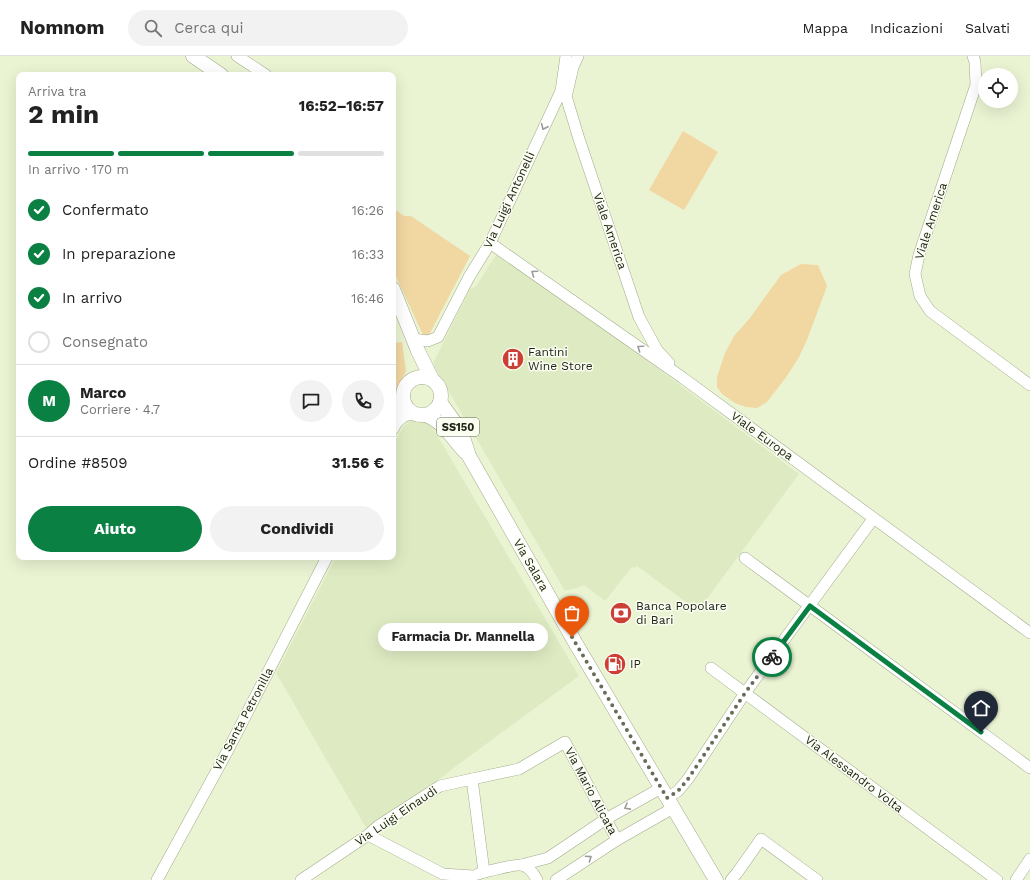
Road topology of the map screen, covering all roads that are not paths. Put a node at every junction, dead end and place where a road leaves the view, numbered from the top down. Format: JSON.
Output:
{"nodes":[{"id":1,"x":193,"y":56,"type":"edge"},
{"id":2,"x":237,"y":56,"type":"edge"},
{"id":3,"x":566,"y":56,"type":"edge"},
{"id":4,"x":578,"y":56,"type":"edge"},
{"id":5,"x":973,"y":56,"type":"edge"},
{"id":6,"x":217,"y":72,"type":"edge"},
{"id":7,"x":261,"y":72,"type":"edge"},
{"id":8,"x":563,"y":94,"type":"junction"},
{"id":9,"x":490,"y":243,"type":"junction"},
{"id":10,"x":396,"y":297,"type":"edge"},
{"id":11,"x":415,"y":345,"type":"junction"},
{"id":12,"x":413,"y":378,"type":"junction"},
{"id":13,"x":683,"y":378,"type":"junction"},
{"id":14,"x":432,"y":379,"type":"junction"},
{"id":15,"x":1030,"y":385,"type":"edge"},
{"id":16,"x":402,"y":397,"type":"junction"},
{"id":17,"x":440,"y":402,"type":"junction"},
{"id":18,"x":420,"y":414,"type":"junction"},
{"id":19,"x":396,"y":422,"type":"edge"},
{"id":20,"x":396,"y":425,"type":"edge"},
{"id":21,"x":469,"y":456,"type":"junction"},
{"id":22,"x":873,"y":519,"type":"junction"},
{"id":23,"x":745,"y":558,"type":"dead end"},
{"id":24,"x":325,"y":560,"type":"edge"},
{"id":25,"x":810,"y":606,"type":"junction"},
{"id":26,"x":1015,"y":622,"type":"junction"},
{"id":27,"x":1030,"y":623,"type":"edge"},
{"id":28,"x":1030,"y":633,"type":"edge"},
{"id":29,"x":711,"y":668,"type":"dead end"},
{"id":30,"x":745,"y":693,"type":"junction"},
{"id":31,"x":565,"y":742,"type":"joint"},
{"id":32,"x":1030,"y":768,"type":"edge"},
{"id":33,"x":472,"y":779,"type":"junction"},
{"id":34,"x":667,"y":798,"type":"junction"},
{"id":35,"x":606,"y":819,"type":"junction"},
{"id":36,"x":368,"y":835,"type":"junction"},
{"id":37,"x":617,"y":840,"type":"junction"},
{"id":38,"x":1030,"y":859,"type":"edge"},
{"id":39,"x":521,"y":865,"type":"junction"},
{"id":40,"x":484,"y":872,"type":"junction"},
{"id":41,"x":471,"y":878,"type":"edge"},
{"id":42,"x":157,"y":880,"type":"edge"},
{"id":43,"x":301,"y":880,"type":"edge"},
{"id":44,"x":537,"y":880,"type":"edge"},
{"id":45,"x":556,"y":880,"type":"edge"},
{"id":46,"x":716,"y":880,"type":"edge"},
{"id":47,"x":731,"y":880,"type":"edge"},
{"id":48,"x":817,"y":880,"type":"edge"},
{"id":49,"x":997,"y":880,"type":"edge"},
{"id":50,"x":1016,"y":880,"type":"edge"}],
"edges":[{"from":1,"to":6,"type":"main road"},
{"from":2,"to":7,"type":"street"},
{"from":3,"to":8,"type":"street","name":"Via Luigi Antonelli"},
{"from":4,"to":8,"type":"street"},
{"from":5,"to":15,"type":"street","name":"Viale America"},
{"from":8,"to":9,"type":"street","name":"Via Luigi Antonelli","one_way":true},
{"from":8,"to":13,"type":"street","name":"Viale America"},
{"from":9,"to":11,"type":"street","name":"Via Luigi Antonelli"},
{"from":13,"to":9,"type":"street","name":"Viale Europa","one_way":true},
{"from":10,"to":11,"type":"main road"},
{"from":11,"to":12,"type":"main road"},
{"from":11,"to":14,"type":"main road"},
{"from":12,"to":14,"type":"main road"},
{"from":12,"to":16,"type":"main road"},
{"from":13,"to":22,"type":"street","name":"Viale Europa"},
{"from":14,"to":17,"type":"main road"},
{"from":16,"to":18,"type":"main road"},
{"from":16,"to":19,"type":"street"},
{"from":17,"to":18,"type":"main road"},
{"from":17,"to":21,"type":"main road","name":"Via Salara","number":"SS150"},
{"from":18,"to":20,"type":"street"},
{"from":18,"to":21,"type":"main road","name":"Via Salara","number":"SS150"},
{"from":21,"to":34,"type":"main road","name":"Via Salara","number":"SS150"},
{"from":22,"to":25,"type":"street"},
{"from":22,"to":26,"type":"street","name":"Viale Europa"},
{"from":23,"to":25,"type":"street"},
{"from":24,"to":42,"type":"street","name":"Via Santa Petronilla"},
{"from":25,"to":30,"type":"street"},
{"from":25,"to":32,"type":"street"},
{"from":26,"to":27,"type":"street"},
{"from":26,"to":28,"type":"street","name":"Viale Europa"},
{"from":29,"to":30,"type":"street","name":"Via Alessandro Volta"},
{"from":30,"to":34,"type":"street"},
{"from":30,"to":49,"type":"street","name":"Via Alessandro Volta"},
{"from":31,"to":33,"type":"street","name":"Via Luigi Einaudi"},
{"from":31,"to":35,"type":"street","name":"Via Mario Alicata"},
{"from":33,"to":36,"type":"street","name":"Via Luigi Einaudi"},
{"from":33,"to":40,"type":"street"},
{"from":34,"to":35,"type":"street","one_way":true},
{"from":34,"to":37,"type":"street"},
{"from":34,"to":46,"type":"main road","name":"Via Salara","number":"SS150"},
{"from":35,"to":37,"type":"street","name":"Via Mario Alicata"},
{"from":35,"to":39,"type":"street"},
{"from":36,"to":41,"type":"street"},
{"from":36,"to":43,"type":"street","name":"Via Luigi Einaudi"},
{"from":45,"to":37,"type":"street","one_way":true},
{"from":38,"to":50,"type":"street"},
{"from":39,"to":40,"type":"street"},
{"from":39,"to":44,"type":"street"},
{"from":40,"to":41,"type":"street"},
{"from":47,"to":48,"type":"street"}]}
